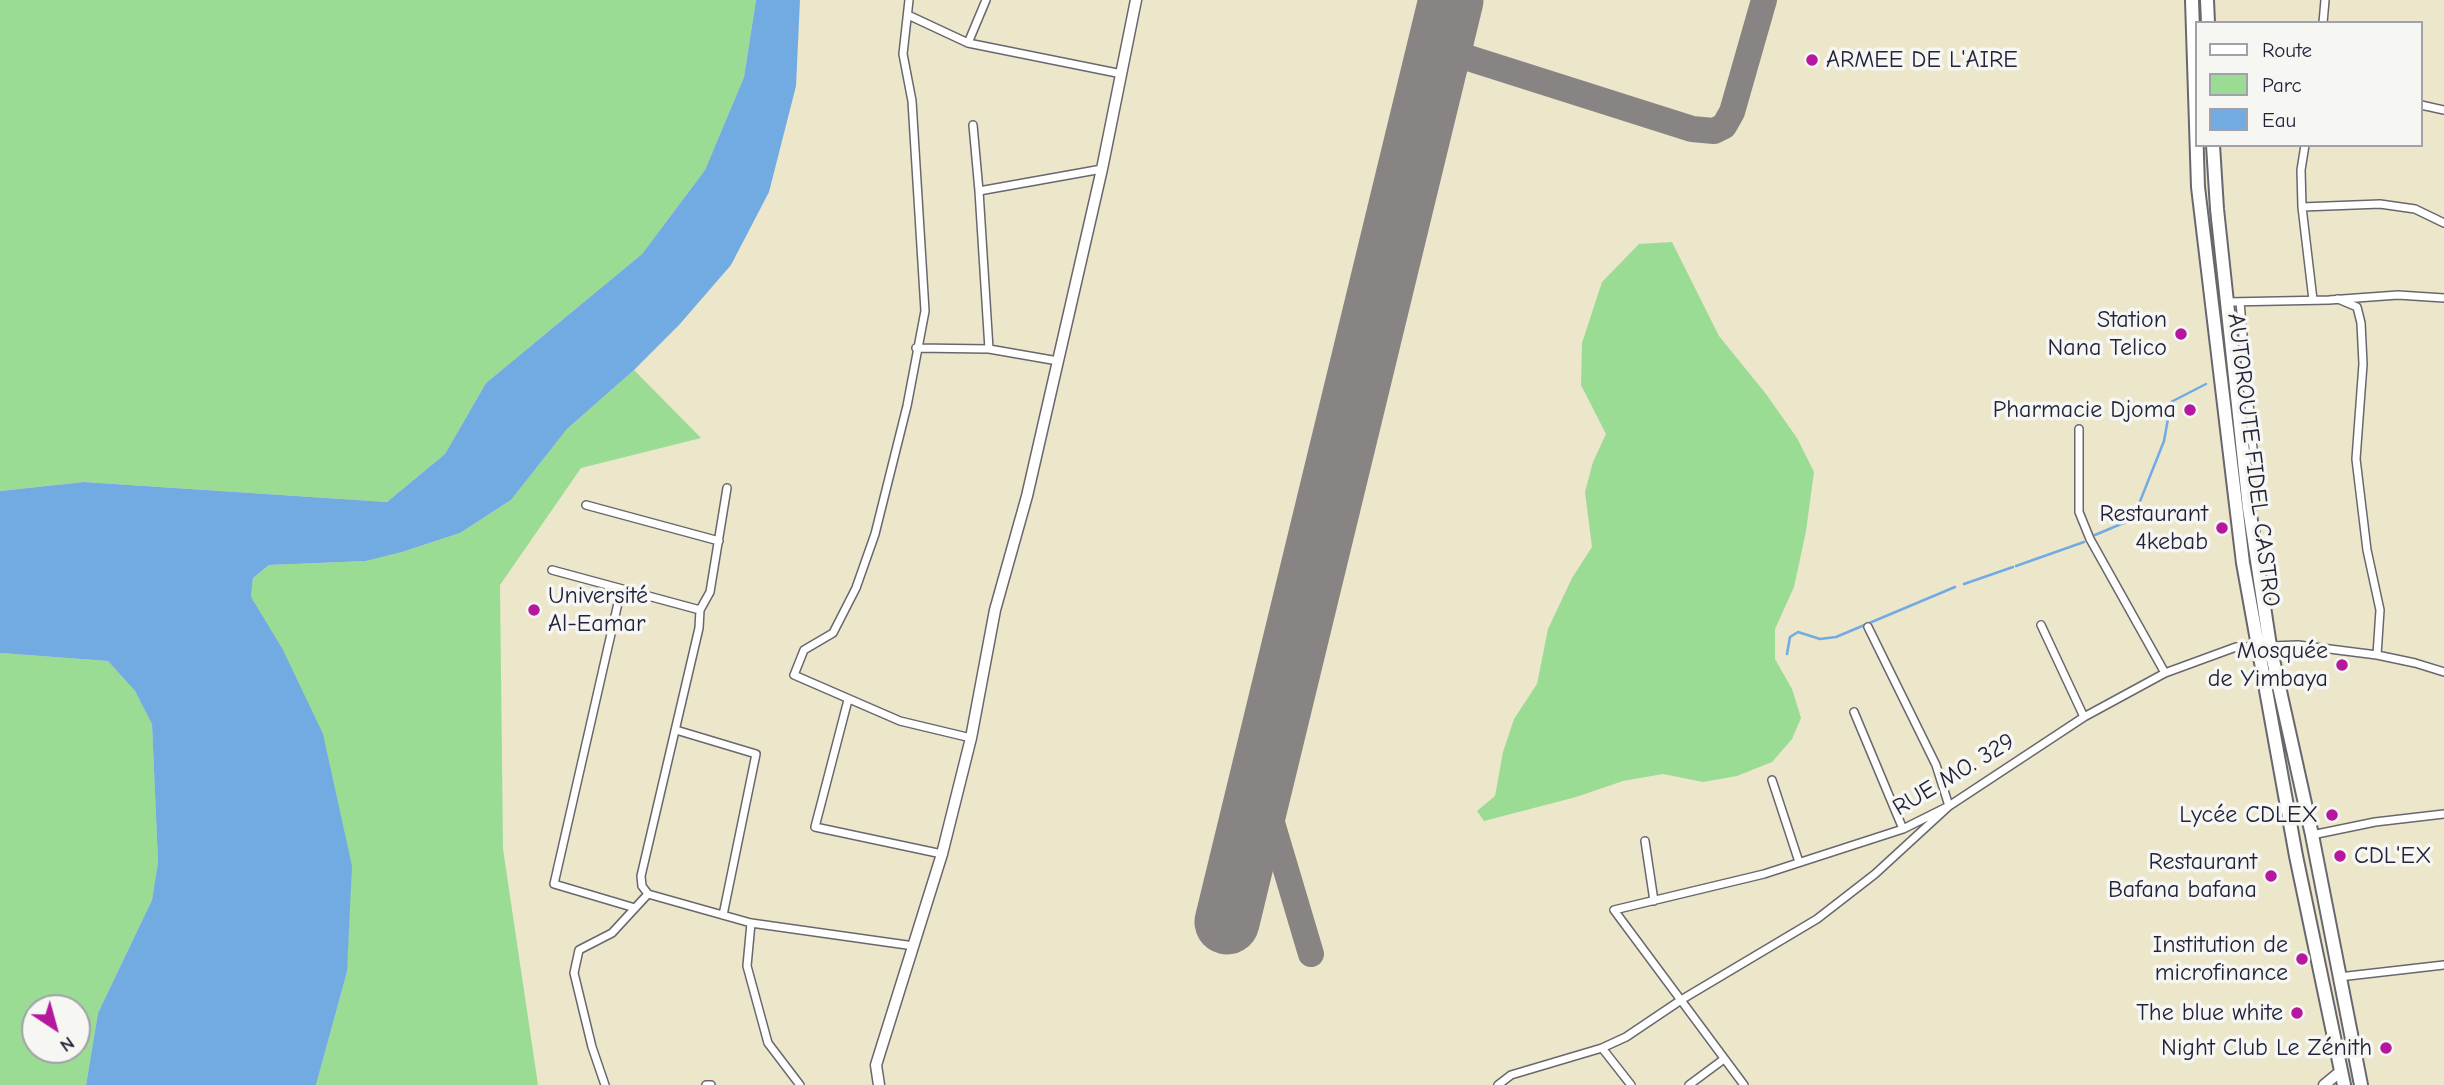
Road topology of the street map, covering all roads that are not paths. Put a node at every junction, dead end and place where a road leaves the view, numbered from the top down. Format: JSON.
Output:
{"nodes":[{"id":1,"x":909,"y":0,"type":"edge"},
{"id":2,"x":986,"y":0,"type":"edge"},
{"id":3,"x":1136,"y":0,"type":"edge"},
{"id":4,"x":2192,"y":0,"type":"edge"},
{"id":5,"x":2207,"y":0,"type":"edge"},
{"id":6,"x":2325,"y":0,"type":"edge"},
{"id":7,"x":908,"y":15,"type":"junction"},
{"id":8,"x":2208,"y":21,"type":"edge"},
{"id":9,"x":2323,"y":21,"type":"edge"},
{"id":10,"x":968,"y":44,"type":"junction"},
{"id":11,"x":1122,"y":74,"type":"junction"},
{"id":12,"x":2423,"y":105,"type":"edge"},
{"id":13,"x":2444,"y":110,"type":"edge"},
{"id":14,"x":973,"y":125,"type":"dead end"},
{"id":15,"x":2196,"y":135,"type":"edge"},
{"id":16,"x":2196,"y":147,"type":"edge"},
{"id":17,"x":2213,"y":147,"type":"edge"},
{"id":18,"x":2305,"y":147,"type":"edge"},
{"id":19,"x":1102,"y":169,"type":"junction"},
{"id":20,"x":979,"y":191,"type":"junction"},
{"id":21,"x":2302,"y":207,"type":"junction"},
{"id":22,"x":2444,"y":223,"type":"edge"},
{"id":23,"x":2444,"y":298,"type":"edge"},
{"id":24,"x":2338,"y":299,"type":"junction"},
{"id":25,"x":2313,"y":300,"type":"junction"},
{"id":26,"x":2234,"y":302,"type":"junction"},
{"id":27,"x":916,"y":348,"type":"junction"},
{"id":28,"x":989,"y":349,"type":"junction"},
{"id":29,"x":1058,"y":362,"type":"junction"},
{"id":30,"x":2079,"y":429,"type":"dead end"},
{"id":31,"x":2254,"y":460,"type":"dead end"},
{"id":32,"x":727,"y":488,"type":"dead end"},
{"id":33,"x":586,"y":505,"type":"dead end"},
{"id":34,"x":719,"y":541,"type":"junction"},
{"id":35,"x":552,"y":570,"type":"dead end"},
{"id":36,"x":621,"y":590,"type":"junction"},
{"id":37,"x":700,"y":610,"type":"junction"},
{"id":38,"x":2041,"y":625,"type":"dead end"},
{"id":39,"x":1868,"y":627,"type":"dead end"},
{"id":40,"x":2263,"y":646,"type":"junction"},
{"id":41,"x":2377,"y":654,"type":"junction"},
{"id":42,"x":2444,"y":672,"type":"edge"},
{"id":43,"x":2165,"y":673,"type":"junction"},
{"id":44,"x":848,"y":700,"type":"junction"},
{"id":45,"x":1854,"y":712,"type":"dead end"},
{"id":46,"x":2084,"y":717,"type":"junction"},
{"id":47,"x":676,"y":730,"type":"junction"},
{"id":48,"x":971,"y":738,"type":"junction"},
{"id":49,"x":1772,"y":780,"type":"dead end"},
{"id":50,"x":1949,"y":806,"type":"junction"},
{"id":51,"x":2444,"y":814,"type":"edge"},
{"id":52,"x":1903,"y":829,"type":"junction"},
{"id":53,"x":2312,"y":835,"type":"junction"},
{"id":54,"x":1645,"y":841,"type":"dead end"},
{"id":55,"x":942,"y":854,"type":"junction"},
{"id":56,"x":1799,"y":862,"type":"junction"},
{"id":57,"x":648,"y":894,"type":"junction"},
{"id":58,"x":1654,"y":901,"type":"junction"},
{"id":59,"x":635,"y":908,"type":"junction"},
{"id":60,"x":723,"y":915,"type":"junction"},
{"id":61,"x":751,"y":923,"type":"junction"},
{"id":62,"x":914,"y":946,"type":"junction"},
{"id":63,"x":2444,"y":965,"type":"edge"},
{"id":64,"x":2339,"y":978,"type":"junction"},
{"id":65,"x":1681,"y":1000,"type":"junction"},
{"id":66,"x":1602,"y":1048,"type":"junction"},
{"id":67,"x":1724,"y":1059,"type":"junction"},
{"id":68,"x":2342,"y":1071,"type":"junction"},
{"id":69,"x":606,"y":1085,"type":"edge"},
{"id":70,"x":800,"y":1085,"type":"edge"},
{"id":71,"x":879,"y":1085,"type":"edge"},
{"id":72,"x":1498,"y":1085,"type":"edge"},
{"id":73,"x":1631,"y":1085,"type":"edge"},
{"id":74,"x":1689,"y":1085,"type":"edge"},
{"id":75,"x":1744,"y":1085,"type":"edge"},
{"id":76,"x":2323,"y":1085,"type":"edge"},
{"id":77,"x":2344,"y":1085,"type":"edge"},
{"id":78,"x":2361,"y":1085,"type":"edge"}],
"edges":[{"from":1,"to":7,"type":"street"},
{"from":2,"to":10,"type":"street"},
{"from":3,"to":11,"type":"street"},
{"from":4,"to":15,"type":"highway","name":"AUTOROUTE FIDEL CASTRO"},
{"from":5,"to":8,"type":"highway"},
{"from":6,"to":9,"type":"street"},
{"from":7,"to":10,"type":"street"},
{"from":7,"to":27,"type":"street"},
{"from":10,"to":11,"type":"street"},
{"from":11,"to":19,"type":"street"},
{"from":12,"to":13,"type":"street"},
{"from":14,"to":20,"type":"street"},
{"from":16,"to":40,"type":"highway","name":"AUTOROUTE FIDEL CASTRO"},
{"from":17,"to":26,"type":"highway","name":"AUTOROUTE FIDEL CASTRO"},
{"from":18,"to":21,"type":"street"},
{"from":19,"to":20,"type":"street"},
{"from":19,"to":29,"type":"street"},
{"from":20,"to":28,"type":"street"},
{"from":21,"to":22,"type":"street"},
{"from":21,"to":25,"type":"street"},
{"from":23,"to":24,"type":"street"},
{"from":24,"to":25,"type":"street"},
{"from":24,"to":41,"type":"street"},
{"from":25,"to":26,"type":"street"},
{"from":26,"to":31,"type":"street"},
{"from":26,"to":40,"type":"highway","name":"AUTOROUTE FIDEL CASTRO"},
{"from":27,"to":28,"type":"street"},
{"from":27,"to":44,"type":"street"},
{"from":28,"to":29,"type":"street"},
{"from":29,"to":48,"type":"street"},
{"from":30,"to":43,"type":"street"},
{"from":32,"to":34,"type":"street"},
{"from":33,"to":34,"type":"street"},
{"from":34,"to":37,"type":"street"},
{"from":35,"to":36,"type":"street"},
{"from":36,"to":37,"type":"street"},
{"from":36,"to":59,"type":"street"},
{"from":37,"to":47,"type":"street"},
{"from":38,"to":46,"type":"street"},
{"from":39,"to":50,"type":"street"},
{"from":40,"to":41,"type":"street","name":"RUE MO. 329"},
{"from":40,"to":43,"type":"street","name":"RUE MO. 329"},
{"from":40,"to":53,"type":"highway","name":"AUTOROUTE FIDEL CASTRO"},
{"from":40,"to":68,"type":"highway","name":"AUTOROUTE FIDEL CASTRO"},
{"from":41,"to":42,"type":"street","name":"RUE MO. 329"},
{"from":43,"to":46,"type":"street","name":"RUE MO. 329"},
{"from":44,"to":48,"type":"street"},
{"from":44,"to":55,"type":"street"},
{"from":45,"to":52,"type":"street"},
{"from":46,"to":50,"type":"street","name":"RUE MO. 329"},
{"from":47,"to":57,"type":"street"},
{"from":47,"to":60,"type":"street"},
{"from":48,"to":55,"type":"street"},
{"from":49,"to":56,"type":"street"},
{"from":50,"to":52,"type":"street","name":"RUE MO. 329"},
{"from":50,"to":65,"type":"street"},
{"from":51,"to":53,"type":"street"},
{"from":52,"to":56,"type":"street","name":"RUE MO. 329"},
{"from":53,"to":64,"type":"highway","name":"AUTOROUTE FIDEL CASTRO"},
{"from":54,"to":58,"type":"street"},
{"from":55,"to":62,"type":"street"},
{"from":56,"to":58,"type":"street","name":"RUE MO. 329"},
{"from":57,"to":59,"type":"street"},
{"from":57,"to":60,"type":"street"},
{"from":58,"to":65,"type":"street","name":"RUE MO. 329"},
{"from":59,"to":69,"type":"street"},
{"from":60,"to":61,"type":"street"},
{"from":61,"to":62,"type":"street"},
{"from":61,"to":70,"type":"street"},
{"from":62,"to":71,"type":"street"},
{"from":63,"to":64,"type":"street"},
{"from":64,"to":78,"type":"highway","name":"AUTOROUTE FIDEL CASTRO"},
{"from":65,"to":66,"type":"street"},
{"from":65,"to":67,"type":"street"},
{"from":66,"to":72,"type":"street"},
{"from":66,"to":73,"type":"street"},
{"from":67,"to":74,"type":"street"},
{"from":67,"to":75,"type":"street"},
{"from":68,"to":76,"type":"street"},
{"from":68,"to":77,"type":"highway","name":"AUTOROUTE FIDEL CASTRO"}]}
